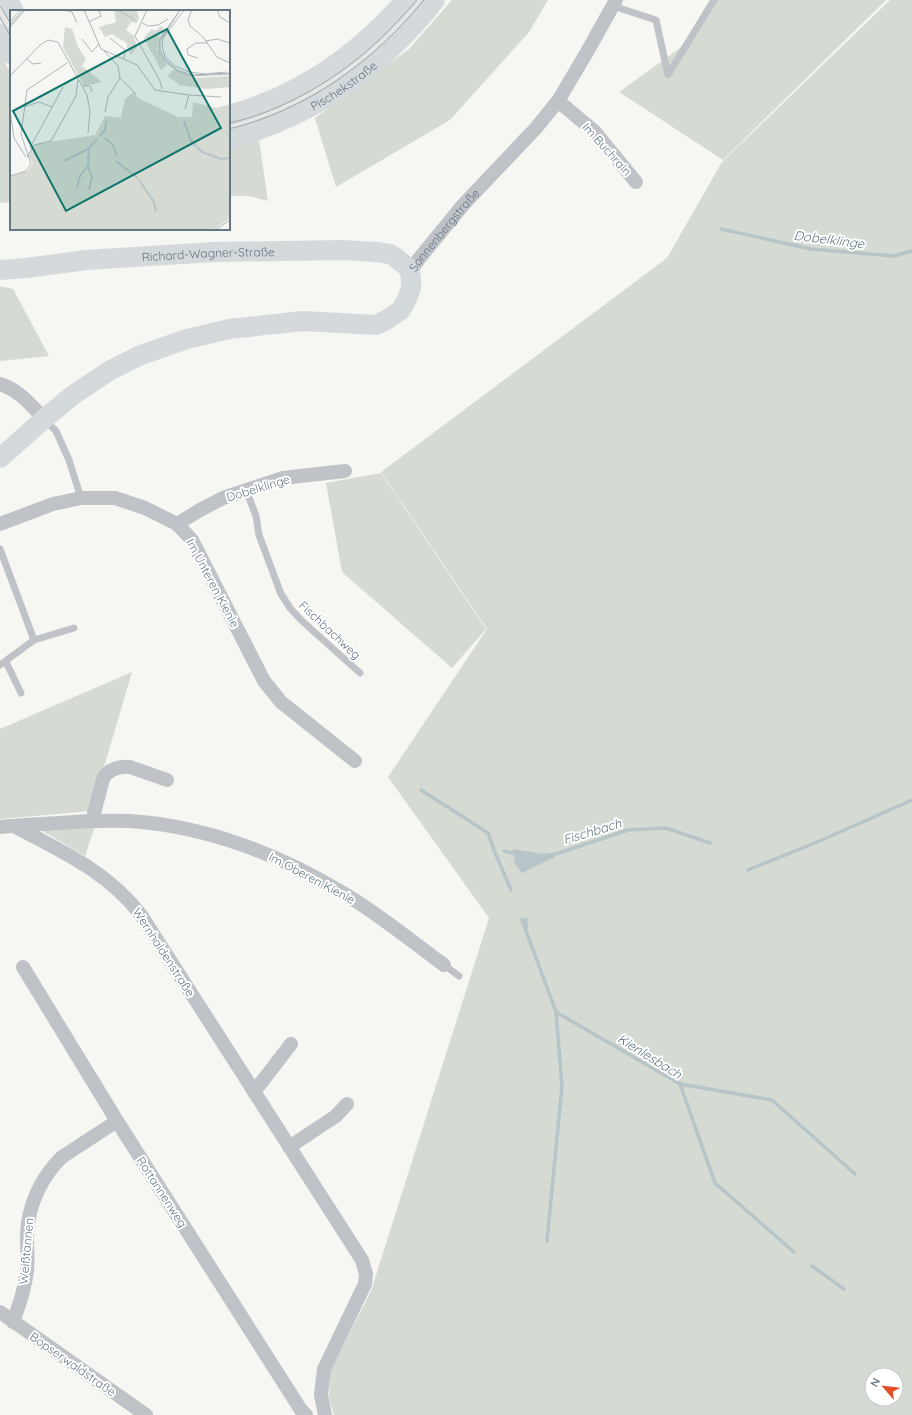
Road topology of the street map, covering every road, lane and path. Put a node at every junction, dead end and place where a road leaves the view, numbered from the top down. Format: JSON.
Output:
{"nodes":[{"id":1,"x":8,"y":0,"type":"edge"},
{"id":2,"x":406,"y":0,"type":"edge"},
{"id":3,"x":436,"y":0,"type":"edge"},
{"id":4,"x":714,"y":0,"type":"edge"},
{"id":5,"x":614,"y":3,"type":"edge"},
{"id":6,"x":13,"y":10,"type":"edge"},
{"id":7,"x":0,"y":34,"type":"edge"},
{"id":8,"x":10,"y":52,"type":"edge"},
{"id":9,"x":558,"y":101,"type":"junction"},
{"id":10,"x":230,"y":115,"type":"edge"},
{"id":11,"x":230,"y":138,"type":"edge"},
{"id":12,"x":636,"y":182,"type":"dead end"},
{"id":13,"x":0,"y":270,"type":"edge"},
{"id":14,"x":410,"y":272,"type":"junction"},
{"id":15,"x":0,"y":384,"type":"edge"},
{"id":16,"x":44,"y":419,"type":"junction"},
{"id":17,"x":0,"y":458,"type":"edge"},
{"id":18,"x":345,"y":471,"type":"dead end"},
{"id":19,"x":246,"y":490,"type":"junction"},
{"id":20,"x":81,"y":498,"type":"junction"},
{"id":21,"x":0,"y":524,"type":"edge"},
{"id":22,"x":177,"y":524,"type":"junction"},
{"id":23,"x":0,"y":549,"type":"edge"},
{"id":24,"x":74,"y":628,"type":"dead end"},
{"id":25,"x":34,"y":640,"type":"junction"},
{"id":26,"x":3,"y":664,"type":"edge"},
{"id":27,"x":360,"y":673,"type":"dead end"},
{"id":28,"x":21,"y":693,"type":"dead end"},
{"id":29,"x":355,"y":762,"type":"dead end"},
{"id":30,"x":167,"y":780,"type":"dead end"},
{"id":31,"x":92,"y":821,"type":"junction"},
{"id":32,"x":7,"y":826,"type":"edge"},
{"id":33,"x":444,"y":965,"type":"joint"},
{"id":34,"x":22,"y":967,"type":"dead end"},
{"id":35,"x":459,"y":976,"type":"dead end"},
{"id":36,"x":290,"y":1044,"type":"dead end"},
{"id":37,"x":254,"y":1092,"type":"junction"},
{"id":38,"x":347,"y":1104,"type":"dead end"},
{"id":39,"x":117,"y":1121,"type":"junction"},
{"id":40,"x":289,"y":1147,"type":"junction"},
{"id":41,"x":0,"y":1312,"type":"edge"},
{"id":42,"x":13,"y":1322,"type":"junction"},
{"id":43,"x":146,"y":1415,"type":"edge"},
{"id":44,"x":306,"y":1415,"type":"edge"},
{"id":45,"x":325,"y":1415,"type":"edge"}],
"edges":[{"from":1,"to":6,"type":"street"},
{"from":2,"to":10,"type":"street","name":"Pischekstraße"},
{"from":3,"to":11,"type":"street","name":"Pischekstraße"},
{"from":4,"to":5,"type":"lane"},
{"from":5,"to":9,"type":"street","name":"Sonnenbergstraße"},
{"from":7,"to":8,"type":"street"},
{"from":9,"to":12,"type":"street","name":"Im Buchrain"},
{"from":9,"to":14,"type":"street","name":"Sonnenbergstraße"},
{"from":13,"to":14,"type":"street","name":"Richard-Wagner-Straße"},
{"from":14,"to":16,"type":"street","name":"Sonnenbergstraße"},
{"from":15,"to":16,"type":"street"},
{"from":16,"to":17,"type":"street","name":"Sonnenbergstraße"},
{"from":16,"to":20,"type":"lane"},
{"from":18,"to":19,"type":"street","name":"Dobelklinge"},
{"from":19,"to":22,"type":"street","name":"Dobelklinge"},
{"from":19,"to":27,"type":"lane","name":"Fischbachweg"},
{"from":20,"to":21,"type":"street","name":"Im Unteren Kienle"},
{"from":20,"to":22,"type":"street","name":"Im Unteren Kienle"},
{"from":22,"to":29,"type":"street","name":"Im Unteren Kienle"},
{"from":23,"to":25,"type":"lane"},
{"from":24,"to":25,"type":"lane"},
{"from":25,"to":26,"type":"lane"},
{"from":26,"to":28,"type":"lane"},
{"from":30,"to":31,"type":"street"},
{"from":31,"to":32,"type":"street","name":"Im Oberen Kienle"},
{"from":31,"to":33,"type":"street","name":"Im Oberen Kienle"},
{"from":32,"to":37,"type":"street","name":"Wernhaldenstraße"},
{"from":33,"to":35,"type":"lane"},
{"from":34,"to":39,"type":"street","name":"Rottannenweg"},
{"from":36,"to":37,"type":"street"},
{"from":37,"to":40,"type":"street","name":"Wernhaldenstraße"},
{"from":38,"to":40,"type":"street"},
{"from":39,"to":42,"type":"street","name":"Weißtannen"},
{"from":39,"to":44,"type":"street","name":"Rottannenweg"},
{"from":40,"to":45,"type":"street","name":"Wernhaldenstraße"},
{"from":41,"to":42,"type":"street","name":"Bopserwaldstraße"},
{"from":42,"to":43,"type":"street","name":"Bopserwaldstraße"}]}
